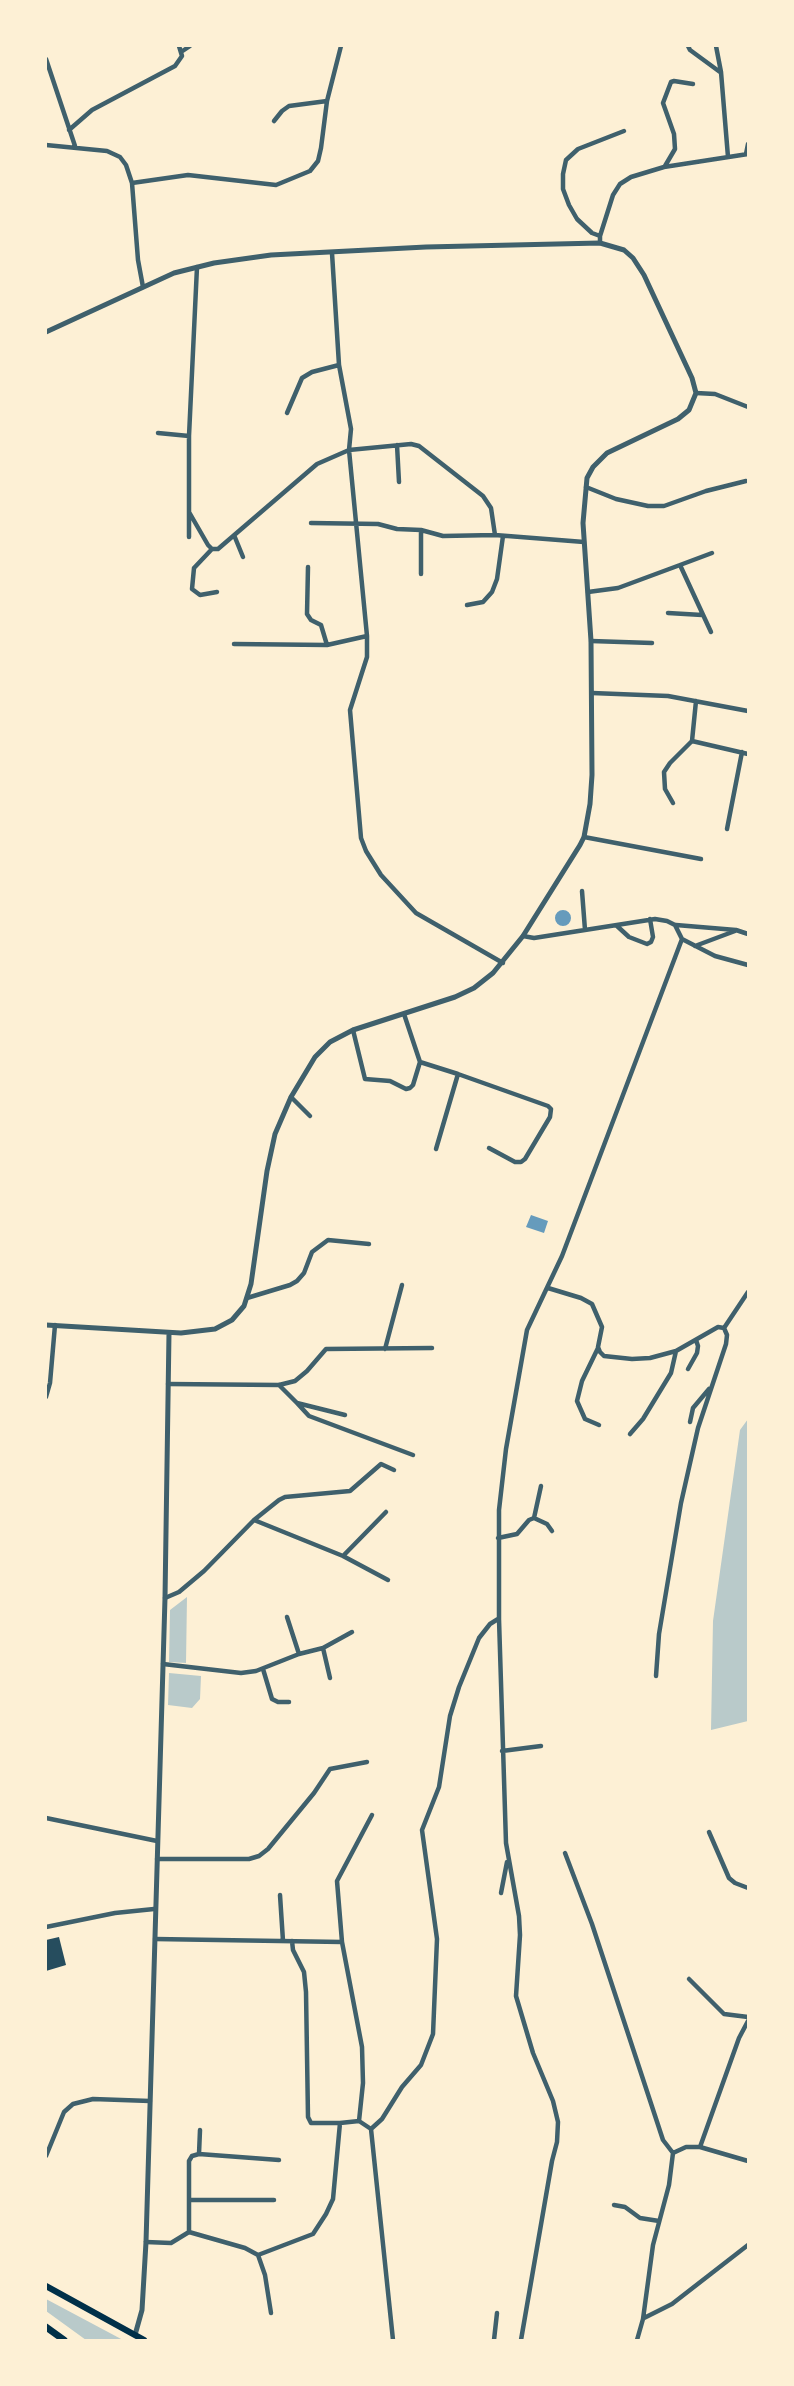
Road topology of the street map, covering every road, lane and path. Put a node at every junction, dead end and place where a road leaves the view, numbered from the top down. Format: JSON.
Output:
{"nodes":[{"id":1,"x":190,"y":46,"type":"edge"},
{"id":2,"x":341,"y":46,"type":"edge"},
{"id":3,"x":688,"y":46,"type":"edge"},
{"id":4,"x":716,"y":46,"type":"edge"},
{"id":5,"x":180,"y":49,"type":"edge"},
{"id":6,"x":46,"y":59,"type":"edge"},
{"id":7,"x":721,"y":72,"type":"junction"},
{"id":8,"x":693,"y":84,"type":"dead end"},
{"id":9,"x":327,"y":102,"type":"junction"},
{"id":10,"x":274,"y":121,"type":"dead end"},
{"id":11,"x":69,"y":130,"type":"junction"},
{"id":12,"x":624,"y":131,"type":"dead end"},
{"id":13,"x":748,"y":144,"type":"edge"},
{"id":14,"x":46,"y":145,"type":"edge"},
{"id":15,"x":75,"y":146,"type":"junction"},
{"id":16,"x":747,"y":154,"type":"edge"},
{"id":17,"x":728,"y":157,"type":"junction"},
{"id":18,"x":664,"y":167,"type":"junction"},
{"id":19,"x":132,"y":183,"type":"junction"},
{"id":20,"x":600,"y":240,"type":"junction"},
{"id":21,"x":332,"y":253,"type":"junction"},
{"id":22,"x":197,"y":266,"type":"junction"},
{"id":23,"x":143,"y":287,"type":"junction"},
{"id":24,"x":46,"y":332,"type":"edge"},
{"id":25,"x":339,"y":365,"type":"junction"},
{"id":26,"x":696,"y":393,"type":"junction"},
{"id":27,"x":748,"y":407,"type":"edge"},
{"id":28,"x":288,"y":413,"type":"dead end"},
{"id":29,"x":158,"y":433,"type":"dead end"},
{"id":30,"x":190,"y":436,"type":"junction"},
{"id":31,"x":397,"y":445,"type":"junction"},
{"id":32,"x":349,"y":450,"type":"junction"},
{"id":33,"x":746,"y":481,"type":"dead end"},
{"id":34,"x":399,"y":482,"type":"dead end"},
{"id":35,"x":585,"y":486,"type":"junction"},
{"id":36,"x":189,"y":512,"type":"junction"},
{"id":37,"x":312,"y":523,"type":"dead end"},
{"id":38,"x":356,"y":523,"type":"junction"},
{"id":39,"x":421,"y":530,"type":"junction"},
{"id":40,"x":234,"y":535,"type":"junction"},
{"id":41,"x":495,"y":535,"type":"junction"},
{"id":42,"x":503,"y":536,"type":"junction"},
{"id":43,"x":189,"y":537,"type":"dead end"},
{"id":44,"x":584,"y":542,"type":"junction"},
{"id":45,"x":212,"y":549,"type":"junction"},
{"id":46,"x":712,"y":553,"type":"dead end"},
{"id":47,"x":243,"y":557,"type":"dead end"},
{"id":48,"x":680,"y":565,"type":"junction"},
{"id":49,"x":308,"y":567,"type":"dead end"},
{"id":50,"x":421,"y":574,"type":"dead end"},
{"id":51,"x":217,"y":592,"type":"dead end"},
{"id":52,"x":588,"y":592,"type":"junction"},
{"id":53,"x":467,"y":605,"type":"dead end"},
{"id":54,"x":668,"y":613,"type":"dead end"},
{"id":55,"x":703,"y":615,"type":"junction"},
{"id":56,"x":711,"y":632,"type":"dead end"},
{"id":57,"x":367,"y":636,"type":"junction"},
{"id":58,"x":591,"y":641,"type":"junction"},
{"id":59,"x":652,"y":643,"type":"dead end"},
{"id":60,"x":234,"y":644,"type":"dead end"},
{"id":61,"x":327,"y":645,"type":"junction"},
{"id":62,"x":592,"y":693,"type":"junction"},
{"id":63,"x":696,"y":701,"type":"junction"},
{"id":64,"x":748,"y":711,"type":"edge"},
{"id":65,"x":692,"y":741,"type":"junction"},
{"id":66,"x":745,"y":753,"type":"edge"},
{"id":67,"x":673,"y":803,"type":"dead end"},
{"id":68,"x":727,"y":829,"type":"dead end"},
{"id":69,"x":584,"y":837,"type":"junction"},
{"id":70,"x":701,"y":859,"type":"dead end"},
{"id":71,"x":582,"y":891,"type":"dead end"},
{"id":72,"x":650,"y":919,"type":"junction"},
{"id":73,"x":617,"y":925,"type":"junction"},
{"id":74,"x":676,"y":925,"type":"junction"},
{"id":75,"x":585,"y":930,"type":"junction"},
{"id":76,"x":736,"y":930,"type":"junction"},
{"id":77,"x":748,"y":934,"type":"edge"},
{"id":78,"x":523,"y":936,"type":"junction"},
{"id":79,"x":682,"y":939,"type":"junction"},
{"id":80,"x":695,"y":946,"type":"junction"},
{"id":81,"x":503,"y":962,"type":"junction"},
{"id":82,"x":748,"y":965,"type":"edge"},
{"id":83,"x":404,"y":1014,"type":"junction"},
{"id":84,"x":353,"y":1030,"type":"junction"},
{"id":85,"x":420,"y":1062,"type":"junction"},
{"id":86,"x":458,"y":1074,"type":"junction"},
{"id":87,"x":291,"y":1097,"type":"junction"},
{"id":88,"x":310,"y":1116,"type":"dead end"},
{"id":89,"x":489,"y":1148,"type":"dead end"},
{"id":90,"x":436,"y":1149,"type":"dead end"},
{"id":91,"x":369,"y":1244,"type":"dead end"},
{"id":92,"x":402,"y":1285,"type":"dead end"},
{"id":93,"x":548,"y":1288,"type":"junction"},
{"id":94,"x":748,"y":1292,"type":"edge"},
{"id":95,"x":247,"y":1298,"type":"junction"},
{"id":96,"x":46,"y":1325,"type":"edge"},
{"id":97,"x":55,"y":1325,"type":"junction"},
{"id":98,"x":724,"y":1328,"type":"junction"},
{"id":99,"x":169,"y":1333,"type":"junction"},
{"id":100,"x":696,"y":1340,"type":"junction"},
{"id":101,"x":598,"y":1347,"type":"junction"},
{"id":102,"x":432,"y":1348,"type":"dead end"},
{"id":103,"x":385,"y":1349,"type":"junction"},
{"id":104,"x":676,"y":1351,"type":"junction"},
{"id":105,"x":688,"y":1369,"type":"dead end"},
{"id":106,"x":168,"y":1384,"type":"junction"},
{"id":107,"x":279,"y":1385,"type":"junction"},
{"id":108,"x":710,"y":1389,"type":"junction"},
{"id":109,"x":46,"y":1397,"type":"edge"},
{"id":110,"x":297,"y":1403,"type":"junction"},
{"id":111,"x":345,"y":1415,"type":"dead end"},
{"id":112,"x":690,"y":1422,"type":"dead end"},
{"id":113,"x":599,"y":1424,"type":"dead end"},
{"id":114,"x":630,"y":1434,"type":"dead end"},
{"id":115,"x":413,"y":1455,"type":"dead end"},
{"id":116,"x":394,"y":1470,"type":"dead end"},
{"id":117,"x":541,"y":1486,"type":"dead end"},
{"id":118,"x":386,"y":1512,"type":"dead end"},
{"id":119,"x":534,"y":1518,"type":"junction"},
{"id":120,"x":254,"y":1520,"type":"junction"},
{"id":121,"x":552,"y":1531,"type":"dead end"},
{"id":122,"x":498,"y":1538,"type":"junction"},
{"id":123,"x":343,"y":1556,"type":"junction"},
{"id":124,"x":388,"y":1580,"type":"dead end"},
{"id":125,"x":165,"y":1598,"type":"junction"},
{"id":126,"x":287,"y":1617,"type":"dead end"},
{"id":127,"x":499,"y":1619,"type":"junction"},
{"id":128,"x":352,"y":1632,"type":"dead end"},
{"id":129,"x":323,"y":1648,"type":"junction"},
{"id":130,"x":299,"y":1654,"type":"junction"},
{"id":131,"x":163,"y":1664,"type":"junction"},
{"id":132,"x":263,"y":1668,"type":"junction"},
{"id":133,"x":656,"y":1676,"type":"dead end"},
{"id":134,"x":330,"y":1678,"type":"dead end"},
{"id":135,"x":289,"y":1702,"type":"dead end"},
{"id":136,"x":541,"y":1746,"type":"dead end"},
{"id":137,"x":502,"y":1751,"type":"junction"},
{"id":138,"x":367,"y":1762,"type":"dead end"},
{"id":139,"x":372,"y":1815,"type":"dead end"},
{"id":140,"x":46,"y":1818,"type":"edge"},
{"id":141,"x":709,"y":1832,"type":"dead end"},
{"id":142,"x":157,"y":1841,"type":"junction"},
{"id":143,"x":565,"y":1853,"type":"dead end"},
{"id":144,"x":156,"y":1858,"type":"junction"},
{"id":145,"x":507,"y":1862,"type":"junction"},
{"id":146,"x":748,"y":1888,"type":"edge"},
{"id":147,"x":501,"y":1893,"type":"dead end"},
{"id":148,"x":280,"y":1895,"type":"dead end"},
{"id":149,"x":154,"y":1909,"type":"junction"},
{"id":150,"x":46,"y":1927,"type":"edge"},
{"id":151,"x":155,"y":1939,"type":"junction"},
{"id":152,"x":283,"y":1941,"type":"junction"},
{"id":153,"x":292,"y":1941,"type":"junction"},
{"id":154,"x":341,"y":1942,"type":"junction"},
{"id":155,"x":689,"y":1979,"type":"dead end"},
{"id":156,"x":748,"y":2019,"type":"edge"},
{"id":157,"x":150,"y":2101,"type":"junction"},
{"id":158,"x":359,"y":2121,"type":"junction"},
{"id":159,"x":340,"y":2123,"type":"junction"},
{"id":160,"x":371,"y":2129,"type":"junction"},
{"id":161,"x":200,"y":2130,"type":"dead end"},
{"id":162,"x":700,"y":2147,"type":"junction"},
{"id":163,"x":673,"y":2152,"type":"junction"},
{"id":164,"x":198,"y":2154,"type":"junction"},
{"id":165,"x":46,"y":2155,"type":"edge"},
{"id":166,"x":279,"y":2160,"type":"dead end"},
{"id":167,"x":748,"y":2161,"type":"edge"},
{"id":168,"x":189,"y":2200,"type":"junction"},
{"id":169,"x":274,"y":2200,"type":"dead end"},
{"id":170,"x":614,"y":2205,"type":"dead end"},
{"id":171,"x":659,"y":2221,"type":"junction"},
{"id":172,"x":189,"y":2232,"type":"junction"},
{"id":173,"x":146,"y":2242,"type":"junction"},
{"id":174,"x":748,"y":2245,"type":"edge"},
{"id":175,"x":258,"y":2255,"type":"junction"},
{"id":176,"x":46,"y":2286,"type":"edge"},
{"id":177,"x":271,"y":2313,"type":"dead end"},
{"id":178,"x":497,"y":2313,"type":"dead end"},
{"id":179,"x":643,"y":2319,"type":"junction"},
{"id":180,"x":46,"y":2326,"type":"edge"},
{"id":181,"x":135,"y":2336,"type":"junction"},
{"id":182,"x":64,"y":2340,"type":"edge"},
{"id":183,"x":144,"y":2340,"type":"edge"},
{"id":184,"x":393,"y":2340,"type":"edge"},
{"id":185,"x":494,"y":2340,"type":"edge"},
{"id":186,"x":521,"y":2340,"type":"edge"},
{"id":187,"x":637,"y":2340,"type":"edge"}],
"edges":[{"from":1,"to":5,"type":"street"},
{"from":2,"to":9,"type":"street"},
{"from":3,"to":7,"type":"street"},
{"from":4,"to":7,"type":"street"},
{"from":5,"to":11,"type":"street"},
{"from":6,"to":11,"type":"street"},
{"from":7,"to":17,"type":"street"},
{"from":8,"to":18,"type":"street"},
{"from":9,"to":10,"type":"street"},
{"from":9,"to":19,"type":"street"},
{"from":11,"to":15,"type":"street"},
{"from":12,"to":20,"type":"street"},
{"from":13,"to":16,"type":"street"},
{"from":14,"to":15,"type":"street"},
{"from":15,"to":19,"type":"street"},
{"from":16,"to":17,"type":"street"},
{"from":17,"to":18,"type":"street"},
{"from":18,"to":20,"type":"street"},
{"from":19,"to":23,"type":"street"},
{"from":20,"to":21,"type":"street"},
{"from":20,"to":26,"type":"street"},
{"from":21,"to":22,"type":"street"},
{"from":21,"to":25,"type":"street"},
{"from":22,"to":23,"type":"street"},
{"from":22,"to":30,"type":"street"},
{"from":23,"to":24,"type":"street"},
{"from":25,"to":28,"type":"street"},
{"from":25,"to":32,"type":"street"},
{"from":26,"to":27,"type":"street"},
{"from":26,"to":35,"type":"street"},
{"from":29,"to":30,"type":"street"},
{"from":30,"to":36,"type":"street"},
{"from":31,"to":32,"type":"street"},
{"from":31,"to":34,"type":"street"},
{"from":31,"to":41,"type":"street"},
{"from":32,"to":38,"type":"street"},
{"from":32,"to":40,"type":"street"},
{"from":33,"to":35,"type":"street"},
{"from":35,"to":44,"type":"street"},
{"from":36,"to":43,"type":"street"},
{"from":36,"to":45,"type":"street"},
{"from":37,"to":38,"type":"street"},
{"from":38,"to":39,"type":"street"},
{"from":38,"to":57,"type":"street"},
{"from":39,"to":41,"type":"street"},
{"from":39,"to":50,"type":"street"},
{"from":40,"to":45,"type":"street"},
{"from":40,"to":47,"type":"street"},
{"from":41,"to":42,"type":"street"},
{"from":42,"to":44,"type":"street"},
{"from":42,"to":53,"type":"street"},
{"from":44,"to":52,"type":"street"},
{"from":45,"to":51,"type":"street"},
{"from":46,"to":48,"type":"street"},
{"from":48,"to":52,"type":"street"},
{"from":48,"to":55,"type":"street"},
{"from":49,"to":61,"type":"street"},
{"from":52,"to":58,"type":"street"},
{"from":54,"to":55,"type":"street"},
{"from":55,"to":56,"type":"street"},
{"from":57,"to":61,"type":"street"},
{"from":57,"to":81,"type":"street"},
{"from":58,"to":59,"type":"street"},
{"from":58,"to":62,"type":"street"},
{"from":60,"to":61,"type":"street"},
{"from":62,"to":63,"type":"street"},
{"from":62,"to":69,"type":"street"},
{"from":63,"to":64,"type":"street"},
{"from":63,"to":65,"type":"street"},
{"from":65,"to":66,"type":"street"},
{"from":65,"to":67,"type":"street"},
{"from":66,"to":68,"type":"street"},
{"from":69,"to":70,"type":"street"},
{"from":69,"to":78,"type":"street"},
{"from":71,"to":75,"type":"street"},
{"from":72,"to":73,"type":"street"},
{"from":72,"to":73,"type":"street"},
{"from":72,"to":74,"type":"street"},
{"from":73,"to":75,"type":"street"},
{"from":74,"to":76,"type":"street"},
{"from":74,"to":79,"type":"street"},
{"from":75,"to":78,"type":"street"},
{"from":76,"to":77,"type":"street"},
{"from":76,"to":80,"type":"street"},
{"from":78,"to":81,"type":"street"},
{"from":79,"to":80,"type":"street"},
{"from":79,"to":93,"type":"street"},
{"from":80,"to":82,"type":"street"},
{"from":81,"to":83,"type":"street"},
{"from":83,"to":84,"type":"street"},
{"from":83,"to":85,"type":"street"},
{"from":84,"to":85,"type":"street"},
{"from":84,"to":87,"type":"street"},
{"from":85,"to":86,"type":"street"},
{"from":86,"to":89,"type":"street"},
{"from":86,"to":90,"type":"street"},
{"from":87,"to":88,"type":"street"},
{"from":87,"to":95,"type":"street"},
{"from":91,"to":95,"type":"street"},
{"from":92,"to":103,"type":"street"},
{"from":93,"to":101,"type":"street"},
{"from":93,"to":122,"type":"street"},
{"from":94,"to":98,"type":"street"},
{"from":95,"to":99,"type":"street"},
{"from":96,"to":97,"type":"street"},
{"from":97,"to":99,"type":"street"},
{"from":97,"to":109,"type":"street"},
{"from":98,"to":100,"type":"street"},
{"from":98,"to":108,"type":"street"},
{"from":99,"to":106,"type":"street"},
{"from":100,"to":104,"type":"street"},
{"from":100,"to":105,"type":"street"},
{"from":101,"to":104,"type":"street"},
{"from":101,"to":113,"type":"street"},
{"from":102,"to":103,"type":"street"},
{"from":103,"to":107,"type":"street"},
{"from":104,"to":114,"type":"street"},
{"from":106,"to":107,"type":"street"},
{"from":106,"to":125,"type":"street"},
{"from":107,"to":110,"type":"street"},
{"from":108,"to":112,"type":"street"},
{"from":108,"to":133,"type":"street"},
{"from":110,"to":111,"type":"street"},
{"from":110,"to":115,"type":"street"},
{"from":116,"to":120,"type":"street"},
{"from":117,"to":119,"type":"street"},
{"from":118,"to":123,"type":"street"},
{"from":119,"to":121,"type":"street"},
{"from":119,"to":122,"type":"street"},
{"from":120,"to":123,"type":"street"},
{"from":120,"to":125,"type":"street"},
{"from":122,"to":127,"type":"street"},
{"from":123,"to":124,"type":"street"},
{"from":125,"to":131,"type":"street"},
{"from":126,"to":130,"type":"street"},
{"from":127,"to":137,"type":"street"},
{"from":127,"to":160,"type":"street"},
{"from":128,"to":129,"type":"street"},
{"from":129,"to":130,"type":"street"},
{"from":129,"to":134,"type":"street"},
{"from":130,"to":132,"type":"street"},
{"from":131,"to":132,"type":"street"},
{"from":131,"to":142,"type":"street"},
{"from":132,"to":135,"type":"street"},
{"from":136,"to":137,"type":"street"},
{"from":137,"to":145,"type":"street"},
{"from":138,"to":144,"type":"street"},
{"from":139,"to":154,"type":"street"},
{"from":140,"to":142,"type":"street"},
{"from":141,"to":146,"type":"street"},
{"from":142,"to":144,"type":"street"},
{"from":143,"to":163,"type":"street"},
{"from":144,"to":149,"type":"street"},
{"from":145,"to":147,"type":"street"},
{"from":145,"to":186,"type":"street"},
{"from":148,"to":152,"type":"street"},
{"from":149,"to":150,"type":"street"},
{"from":149,"to":151,"type":"street"},
{"from":151,"to":152,"type":"street"},
{"from":151,"to":157,"type":"street"},
{"from":152,"to":153,"type":"street"},
{"from":153,"to":154,"type":"street"},
{"from":153,"to":159,"type":"street"},
{"from":154,"to":158,"type":"street"},
{"from":155,"to":156,"type":"street"},
{"from":156,"to":162,"type":"street"},
{"from":157,"to":165,"type":"street"},
{"from":157,"to":173,"type":"street"},
{"from":158,"to":159,"type":"street"},
{"from":158,"to":160,"type":"street"},
{"from":159,"to":175,"type":"street"},
{"from":160,"to":184,"type":"street"},
{"from":161,"to":164,"type":"street"},
{"from":162,"to":163,"type":"street"},
{"from":162,"to":167,"type":"street"},
{"from":163,"to":171,"type":"street"},
{"from":164,"to":166,"type":"street"},
{"from":164,"to":168,"type":"street"},
{"from":168,"to":169,"type":"street"},
{"from":168,"to":172,"type":"street"},
{"from":170,"to":171,"type":"street"},
{"from":171,"to":179,"type":"street"},
{"from":172,"to":173,"type":"street"},
{"from":172,"to":175,"type":"street"},
{"from":173,"to":181,"type":"street"},
{"from":174,"to":179,"type":"street"},
{"from":175,"to":177,"type":"street"},
{"from":176,"to":181,"type":"main road"},
{"from":178,"to":185,"type":"street"},
{"from":179,"to":187,"type":"street"},
{"from":180,"to":182,"type":"highway"},
{"from":181,"to":183,"type":"main road"}]}
